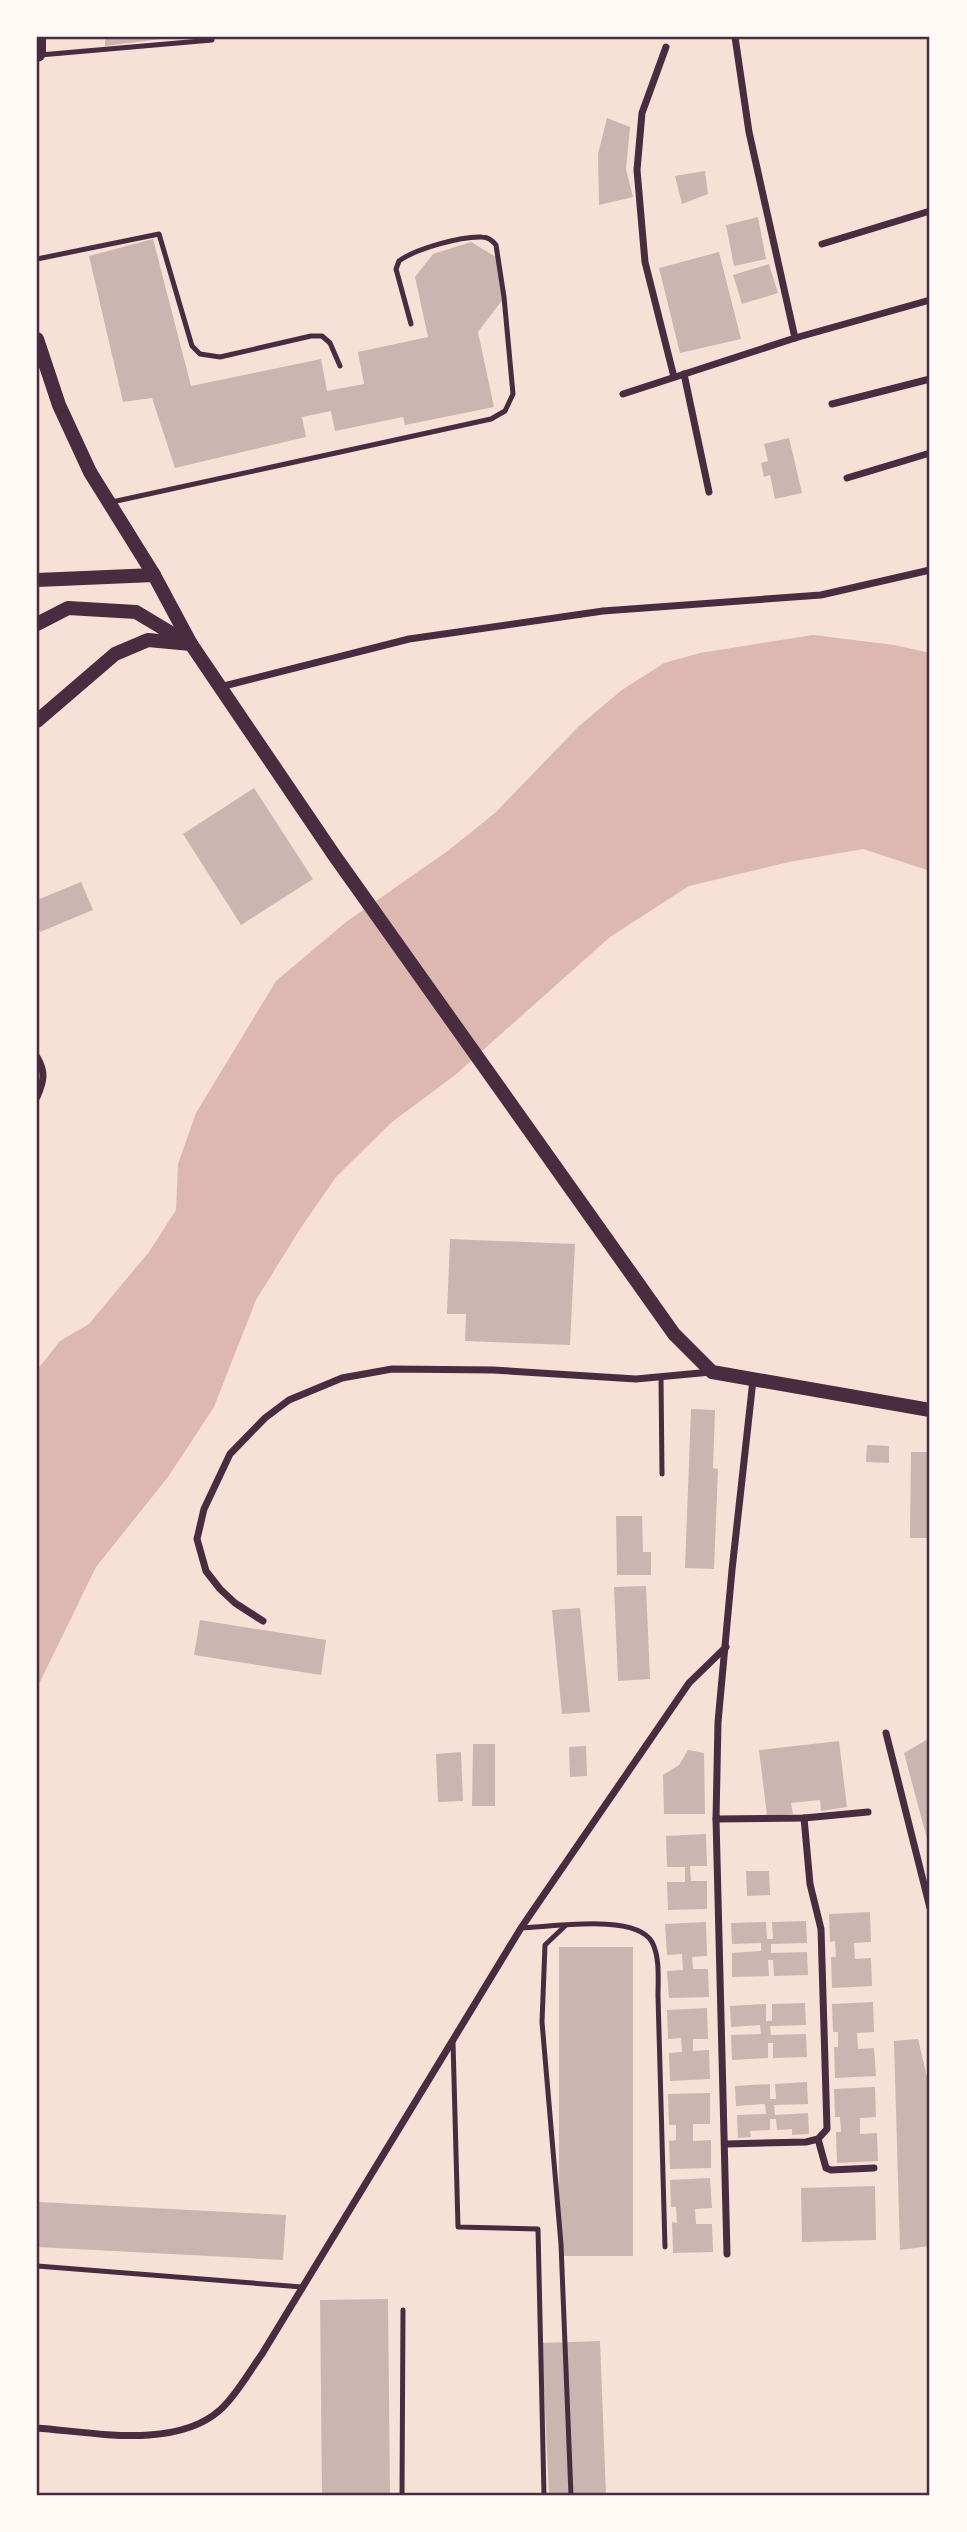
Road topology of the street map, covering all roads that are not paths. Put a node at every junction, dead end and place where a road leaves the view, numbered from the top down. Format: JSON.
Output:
{"nodes":[{"id":1,"x":37,"y":37,"type":"edge"},
{"id":2,"x":212,"y":37,"type":"edge"},
{"id":3,"x":734,"y":37,"type":"edge"},
{"id":4,"x":666,"y":47,"type":"dead end"},
{"id":5,"x":37,"y":55,"type":"edge"},
{"id":6,"x":930,"y":211,"type":"edge"},
{"id":7,"x":822,"y":244,"type":"dead end"},
{"id":8,"x":37,"y":259,"type":"edge"},
{"id":9,"x":930,"y":300,"type":"edge"},
{"id":10,"x":411,"y":324,"type":"dead end"},
{"id":11,"x":795,"y":338,"type":"junction"},
{"id":12,"x":37,"y":339,"type":"edge"},
{"id":13,"x":340,"y":366,"type":"dead end"},
{"id":14,"x":684,"y":374,"type":"junction"},
{"id":15,"x":674,"y":377,"type":"junction"},
{"id":16,"x":930,"y":379,"type":"edge"},
{"id":17,"x":622,"y":394,"type":"dead end"},
{"id":18,"x":832,"y":404,"type":"dead end"},
{"id":19,"x":930,"y":453,"type":"edge"},
{"id":20,"x":847,"y":478,"type":"dead end"},
{"id":21,"x":709,"y":492,"type":"dead end"},
{"id":22,"x":109,"y":502,"type":"junction"},
{"id":23,"x":930,"y":570,"type":"edge"},
{"id":24,"x":154,"y":575,"type":"junction"},
{"id":25,"x":37,"y":580,"type":"edge"},
{"id":26,"x":37,"y":624,"type":"edge"},
{"id":27,"x":191,"y":644,"type":"junction"},
{"id":28,"x":220,"y":687,"type":"junction"},
{"id":29,"x":37,"y":721,"type":"edge"},
{"id":30,"x":37,"y":1057,"type":"edge"},
{"id":31,"x":37,"y":1097,"type":"edge"},
{"id":32,"x":712,"y":1372,"type":"junction"},
{"id":33,"x":661,"y":1377,"type":"junction"},
{"id":34,"x":754,"y":1380,"type":"junction"},
{"id":35,"x":930,"y":1410,"type":"edge"},
{"id":36,"x":662,"y":1474,"type":"dead end"},
{"id":37,"x":263,"y":1621,"type":"dead end"},
{"id":38,"x":726,"y":1647,"type":"junction"},
{"id":39,"x":886,"y":1733,"type":"dead end"},
{"id":40,"x":868,"y":1812,"type":"dead end"},
{"id":41,"x":804,"y":1818,"type":"junction"},
{"id":42,"x":716,"y":1819,"type":"junction"},
{"id":43,"x":930,"y":1909,"type":"edge"},
{"id":44,"x":565,"y":1926,"type":"junction"},
{"id":45,"x":521,"y":1928,"type":"junction"},
{"id":46,"x":453,"y":2040,"type":"junction"},
{"id":47,"x":818,"y":2139,"type":"junction"},
{"id":48,"x":726,"y":2144,"type":"junction"},
{"id":49,"x":874,"y":2168,"type":"dead end"},
{"id":50,"x":665,"y":2247,"type":"dead end"},
{"id":51,"x":727,"y":2254,"type":"dead end"},
{"id":52,"x":37,"y":2266,"type":"edge"},
{"id":53,"x":302,"y":2287,"type":"junction"},
{"id":54,"x":403,"y":2310,"type":"dead end"},
{"id":55,"x":37,"y":2428,"type":"edge"},
{"id":56,"x":402,"y":2495,"type":"edge"},
{"id":57,"x":544,"y":2495,"type":"edge"},
{"id":58,"x":570,"y":2495,"type":"edge"}],
"edges":[{"from":1,"to":5,"type":"main road"},
{"from":2,"to":5,"type":"lane"},
{"from":3,"to":11,"type":"street"},
{"from":4,"to":15,"type":"street"},
{"from":6,"to":7,"type":"street"},
{"from":8,"to":13,"type":"lane"},
{"from":9,"to":11,"type":"street"},
{"from":10,"to":22,"type":"lane"},
{"from":11,"to":14,"type":"street"},
{"from":12,"to":22,"type":"main road"},
{"from":14,"to":15,"type":"street"},
{"from":14,"to":21,"type":"street"},
{"from":15,"to":17,"type":"street"},
{"from":16,"to":18,"type":"street"},
{"from":19,"to":20,"type":"street"},
{"from":22,"to":24,"type":"main road"},
{"from":23,"to":28,"type":"street"},
{"from":24,"to":25,"type":"main road"},
{"from":24,"to":27,"type":"main road"},
{"from":26,"to":27,"type":"main road"},
{"from":27,"to":28,"type":"main road"},
{"from":27,"to":29,"type":"main road"},
{"from":28,"to":32,"type":"main road"},
{"from":30,"to":31,"type":"street"},
{"from":32,"to":33,"type":"street"},
{"from":32,"to":34,"type":"main road"},
{"from":33,"to":36,"type":"lane"},
{"from":33,"to":37,"type":"street"},
{"from":34,"to":35,"type":"main road"},
{"from":34,"to":38,"type":"street"},
{"from":38,"to":42,"type":"street"},
{"from":38,"to":45,"type":"street"},
{"from":39,"to":43,"type":"street"},
{"from":40,"to":41,"type":"street"},
{"from":41,"to":42,"type":"street"},
{"from":41,"to":47,"type":"street"},
{"from":42,"to":48,"type":"street"},
{"from":44,"to":45,"type":"lane"},
{"from":44,"to":50,"type":"lane"},
{"from":44,"to":58,"type":"lane"},
{"from":45,"to":46,"type":"street"},
{"from":46,"to":53,"type":"street"},
{"from":46,"to":57,"type":"lane"},
{"from":47,"to":48,"type":"street"},
{"from":47,"to":49,"type":"street"},
{"from":48,"to":51,"type":"street"},
{"from":52,"to":53,"type":"lane"},
{"from":53,"to":55,"type":"street"},
{"from":54,"to":56,"type":"lane"}]}
